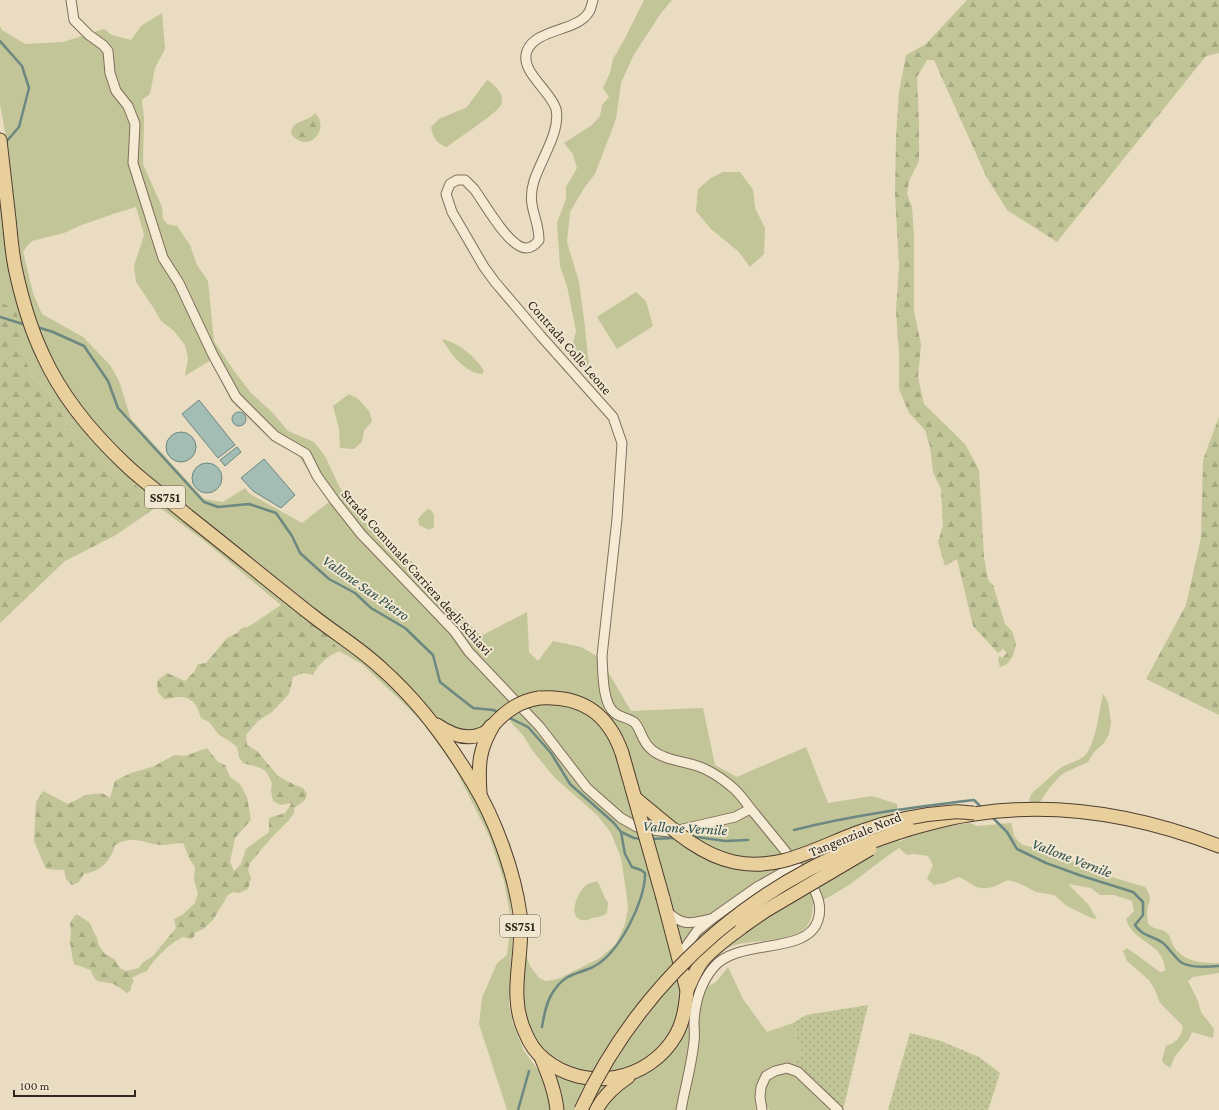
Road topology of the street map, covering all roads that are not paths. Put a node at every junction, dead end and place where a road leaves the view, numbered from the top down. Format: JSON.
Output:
{"nodes":[{"id":1,"x":71,"y":0,"type":"edge"},
{"id":2,"x":593,"y":0,"type":"edge"},
{"id":3,"x":0,"y":140,"type":"edge"},
{"id":4,"x":432,"y":722,"type":"junction"},
{"id":5,"x":494,"y":724,"type":"junction"},
{"id":6,"x":481,"y":796,"type":"junction"},
{"id":7,"x":635,"y":798,"type":"junction"},
{"id":8,"x":750,"y":809,"type":"junction"},
{"id":9,"x":974,"y":814,"type":"junction"},
{"id":10,"x":909,"y":829,"type":"junction"},
{"id":11,"x":1219,"y":846,"type":"edge"},
{"id":12,"x":796,"y":865,"type":"junction"},
{"id":13,"x":664,"y":904,"type":"junction"},
{"id":14,"x":713,"y":918,"type":"junction"},
{"id":15,"x":680,"y":960,"type":"junction"},
{"id":16,"x":687,"y":990,"type":"junction"},
{"id":17,"x":541,"y":1057,"type":"junction"},
{"id":18,"x":632,"y":1074,"type":"junction"},
{"id":19,"x":557,"y":1110,"type":"edge"},
{"id":20,"x":581,"y":1110,"type":"edge"},
{"id":21,"x":596,"y":1110,"type":"edge"},
{"id":22,"x":681,"y":1110,"type":"edge"},
{"id":23,"x":762,"y":1110,"type":"edge"},
{"id":24,"x":838,"y":1110,"type":"edge"}],
"edges":[{"from":1,"to":8,"type":"street","name":"Strada Comunale Carriera degli Schiavi"},
{"from":2,"to":8,"type":"street","name":"Contrada Colle Leone"},
{"from":3,"to":4,"type":"main road","number":"SS751"},
{"from":4,"to":5,"type":"main road"},
{"from":4,"to":6,"type":"main road"},
{"from":5,"to":6,"type":"main road"},
{"from":5,"to":7,"type":"main road","bridge":true},
{"from":6,"to":17,"type":"main road","number":"SS751"},
{"from":7,"to":9,"type":"main road","bridge":true},
{"from":7,"to":13,"type":"main road","bridge":true},
{"from":8,"to":12,"type":"street","name":"Contrada Colle Leone"},
{"from":9,"to":10,"type":"main road","name":"Tangenziale Nord","bridge":true},
{"from":9,"to":11,"type":"main road","name":"Tangenziale Nord"},
{"from":10,"to":16,"type":"main road","bridge":true},
{"from":10,"to":20,"type":"main road","name":"Tangenziale Nord","bridge":true},
{"from":12,"to":14,"type":"street"},
{"from":12,"to":22,"type":"street","name":"Contrada Colle Leone"},
{"from":13,"to":14,"type":"street"},
{"from":13,"to":15,"type":"main road"},
{"from":14,"to":15,"type":"street"},
{"from":15,"to":16,"type":"main road"},
{"from":16,"to":18,"type":"main road"},
{"from":17,"to":18,"type":"main road"},
{"from":17,"to":19,"type":"main road"},
{"from":18,"to":21,"type":"main road"},
{"from":23,"to":24,"type":"street"}]}
